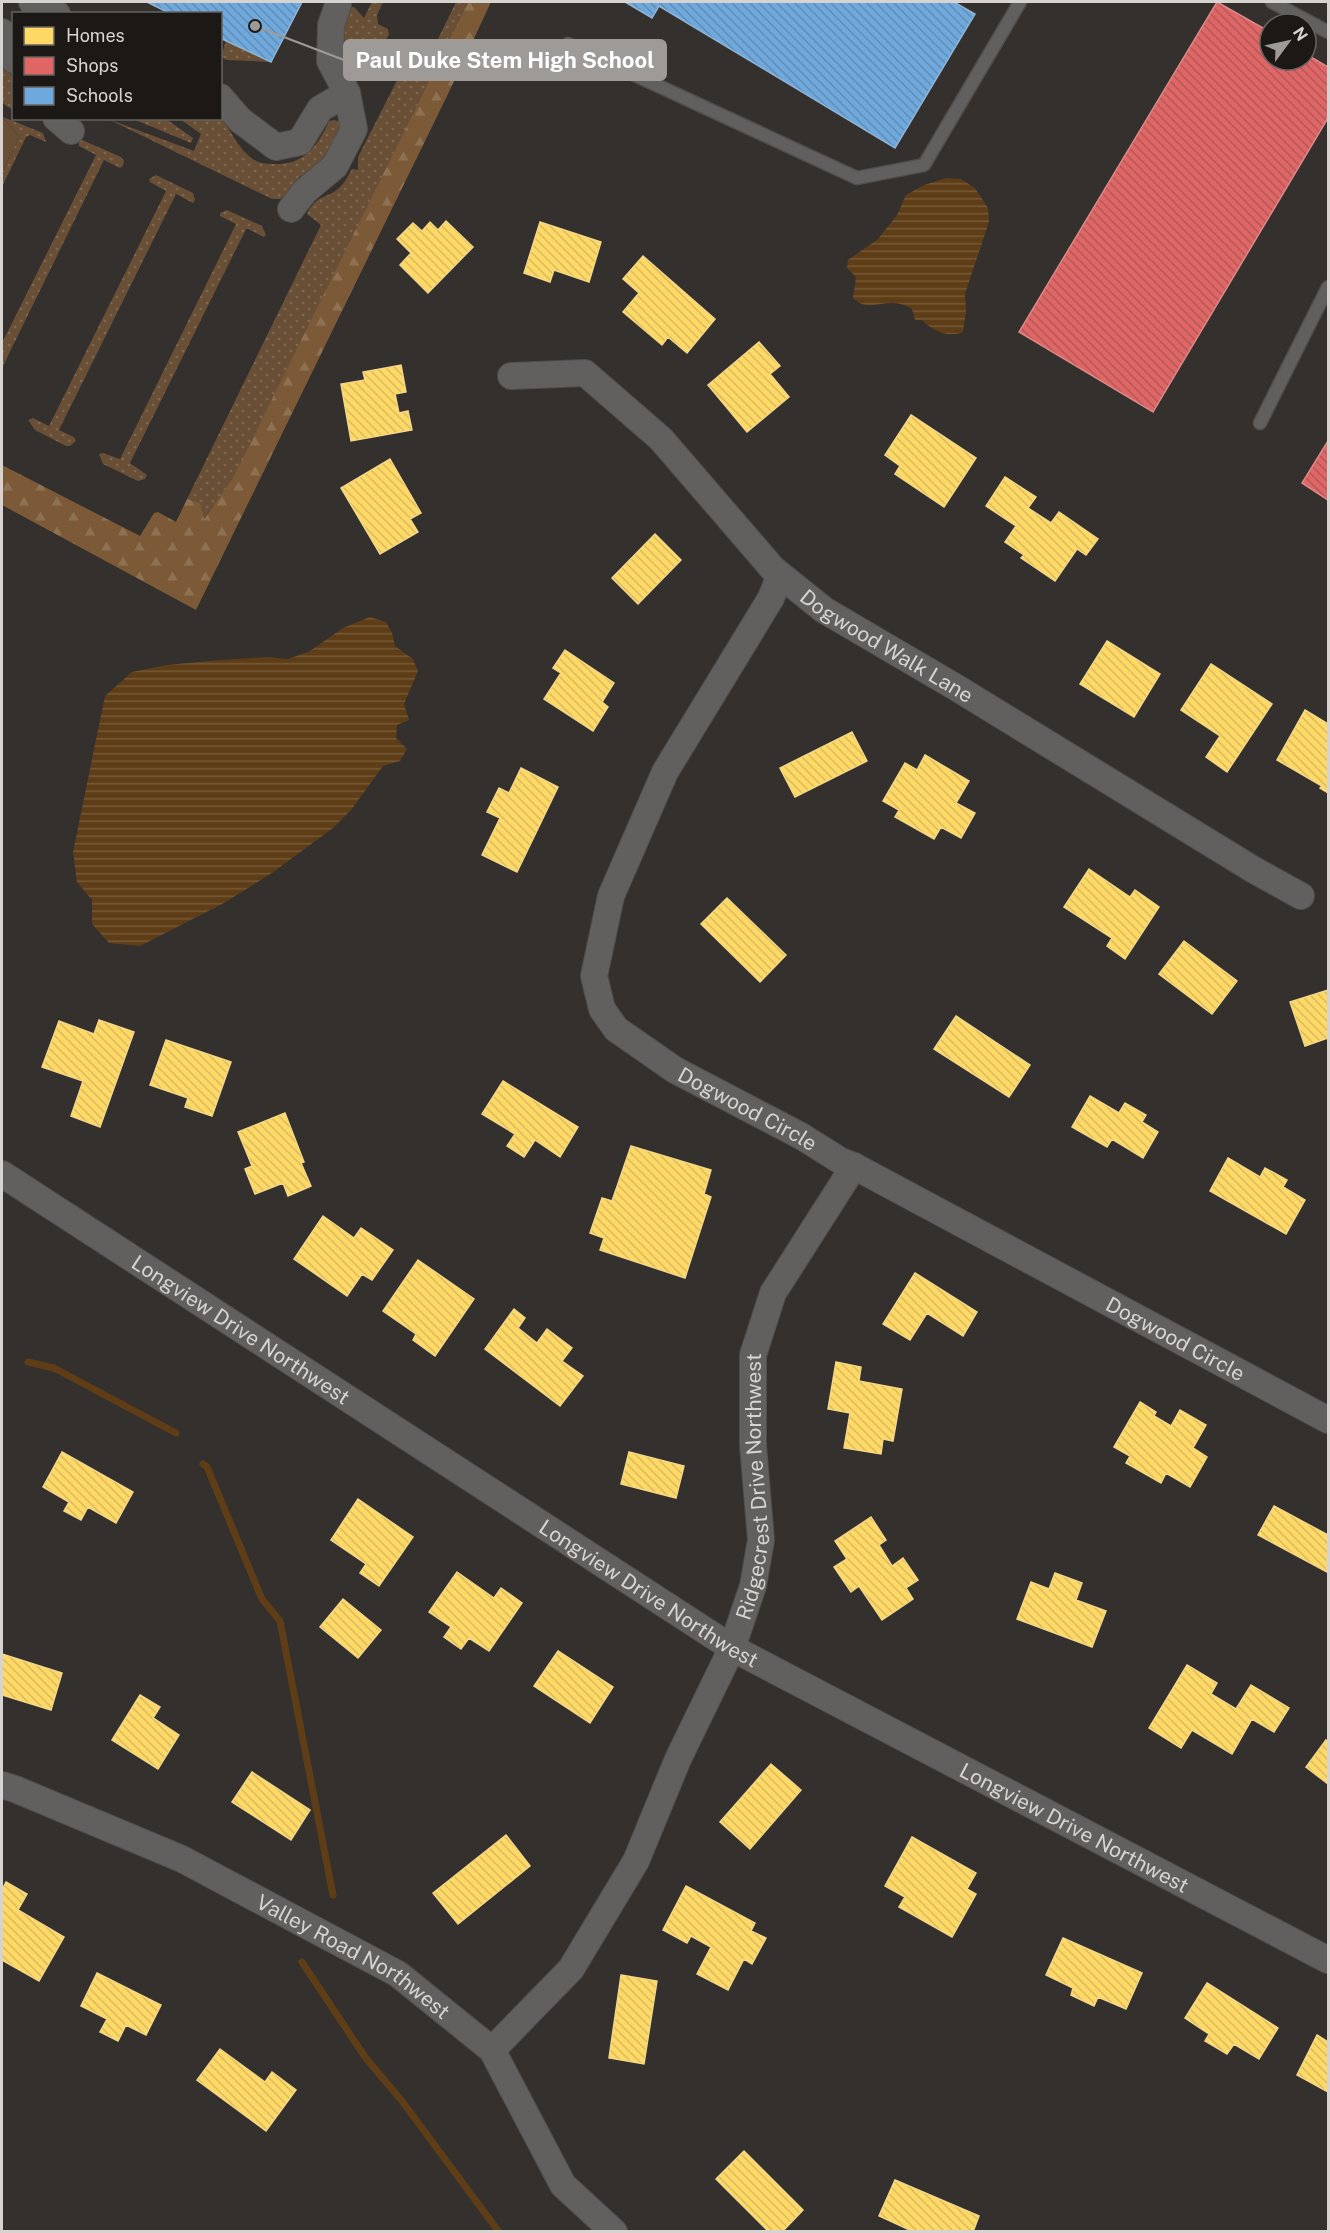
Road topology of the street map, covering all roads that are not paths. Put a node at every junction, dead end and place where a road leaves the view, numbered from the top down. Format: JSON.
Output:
{"nodes":[{"id":1,"x":32,"y":2,"type":"edge"},
{"id":2,"x":1020,"y":2,"type":"edge"},
{"id":3,"x":1272,"y":2,"type":"edge"},
{"id":4,"x":338,"y":5,"type":"dead end"},
{"id":5,"x":53,"y":12,"type":"edge"},
{"id":6,"x":2,"y":32,"type":"edge"},
{"id":7,"x":1329,"y":32,"type":"edge"},
{"id":8,"x":568,"y":44,"type":"dead end"},
{"id":9,"x":12,"y":55,"type":"edge"},
{"id":10,"x":347,"y":93,"type":"junction"},
{"id":11,"x":222,"y":99,"type":"edge"},
{"id":12,"x":291,"y":209,"type":"dead end"},
{"id":13,"x":1329,"y":287,"type":"edge"},
{"id":14,"x":511,"y":376,"type":"dead end"},
{"id":15,"x":1260,"y":423,"type":"dead end"},
{"id":16,"x":780,"y":575,"type":"junction"},
{"id":17,"x":1301,"y":896,"type":"dead end"},
{"id":18,"x":854,"y":1166,"type":"junction"},
{"id":19,"x":2,"y":1174,"type":"edge"},
{"id":20,"x":1329,"y":1420,"type":"edge"},
{"id":21,"x":732,"y":1648,"type":"junction"},
{"id":22,"x":2,"y":1785,"type":"edge"},
{"id":23,"x":1329,"y":1960,"type":"edge"},
{"id":24,"x":492,"y":2050,"type":"junction"},
{"id":25,"x":614,"y":2232,"type":"edge"}],
"edges":[{"from":1,"to":5,"type":"street"},
{"from":2,"to":8,"type":"lane"},
{"from":3,"to":7,"type":"lane"},
{"from":4,"to":10,"type":"street"},
{"from":6,"to":9,"type":"street"},
{"from":10,"to":11,"type":"street"},
{"from":10,"to":12,"type":"street"},
{"from":13,"to":15,"type":"lane"},
{"from":14,"to":16,"type":"street","name":"Dogwood Walk Lane"},
{"from":16,"to":17,"type":"street","name":"Dogwood Walk Lane"},
{"from":16,"to":18,"type":"street","name":"Dogwood Circle"},
{"from":18,"to":20,"type":"street","name":"Dogwood Circle"},
{"from":18,"to":21,"type":"street","name":"Ridgecrest Drive Northwest"},
{"from":19,"to":21,"type":"street","name":"Longview Drive Northwest"},
{"from":21,"to":23,"type":"street","name":"Longview Drive Northwest"},
{"from":21,"to":24,"type":"street","name":"Ridgecrest Drive Northwest"},
{"from":22,"to":24,"type":"street","name":"Valley Road Northwest"},
{"from":24,"to":25,"type":"street","name":"Valley Road Northwest"}]}
